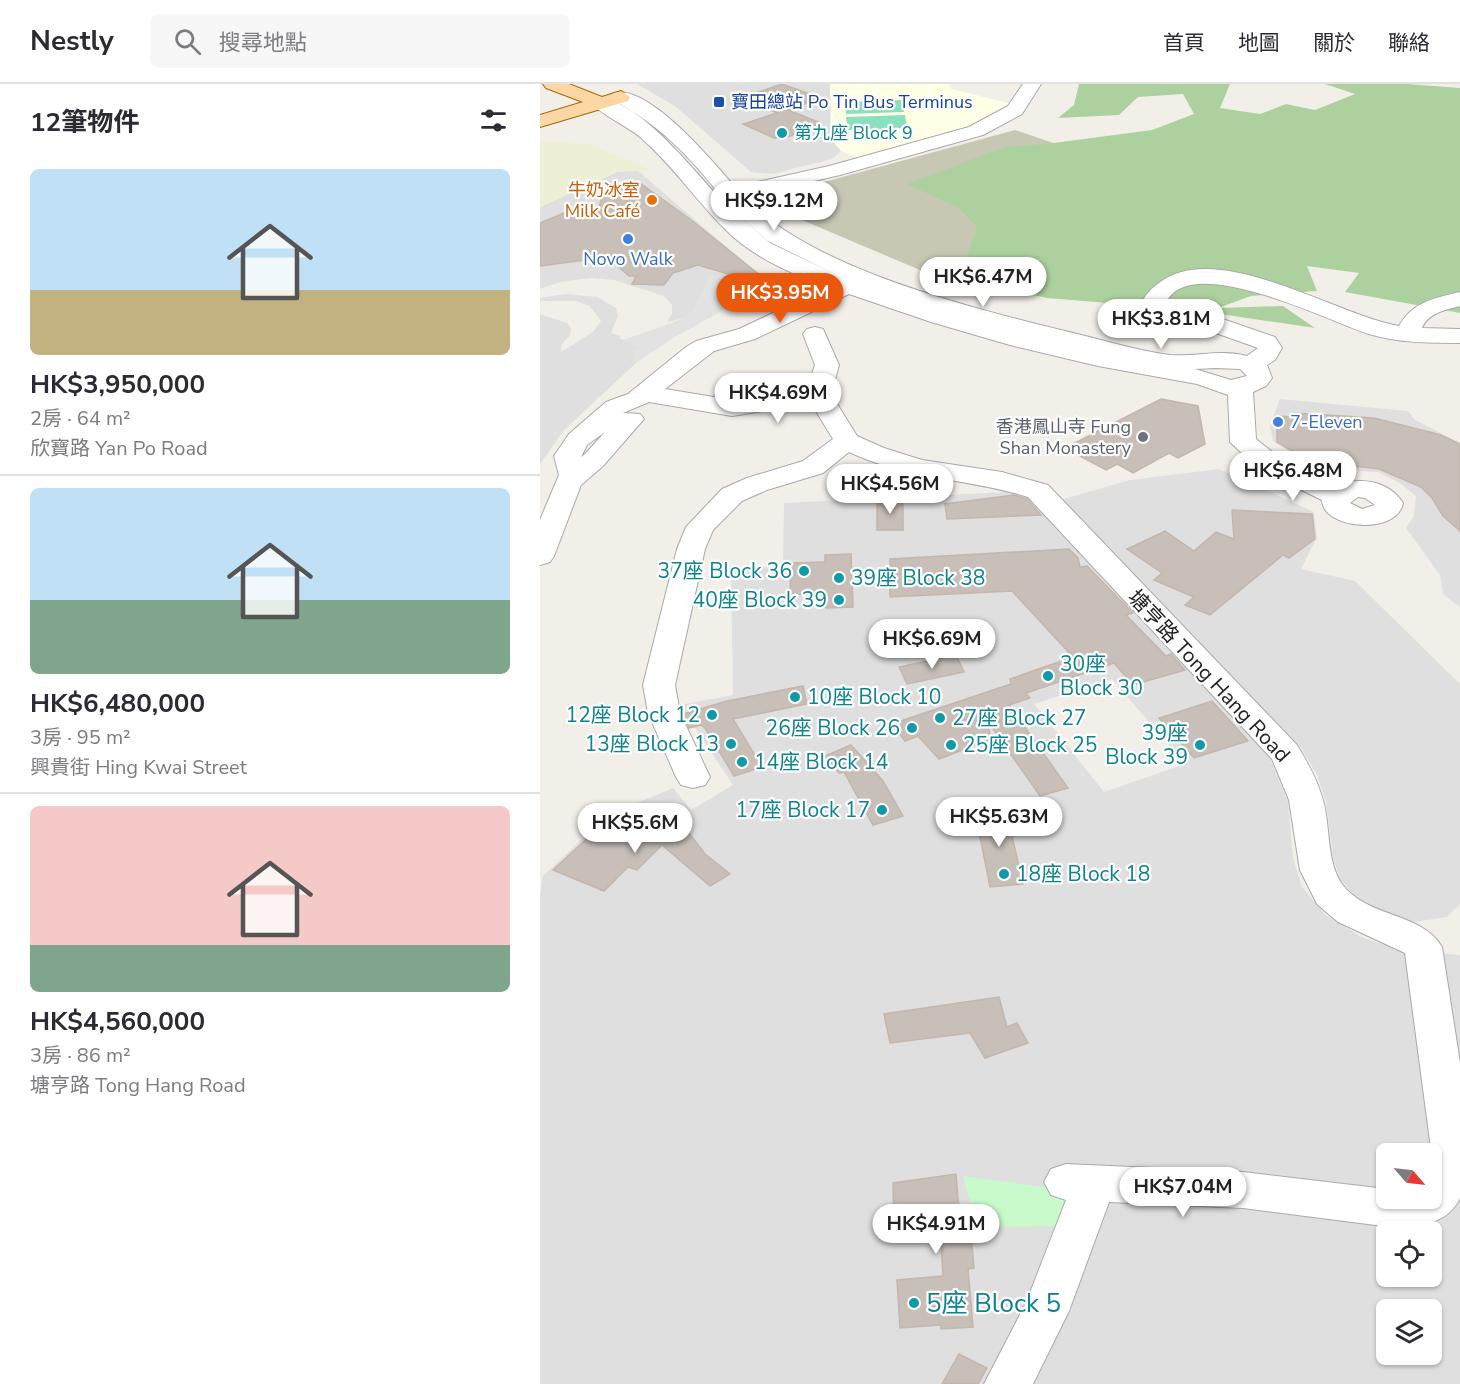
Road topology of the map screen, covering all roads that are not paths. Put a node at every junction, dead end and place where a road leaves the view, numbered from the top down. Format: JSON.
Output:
{"nodes":[{"id":1,"x":552,"y":84,"type":"edge"},
{"id":2,"x":1032,"y":84,"type":"edge"},
{"id":3,"x":592,"y":94,"type":"edge"},
{"id":4,"x":621,"y":97,"type":"joint"},
{"id":5,"x":540,"y":111,"type":"edge"},
{"id":6,"x":540,"y":121,"type":"edge"},
{"id":7,"x":717,"y":191,"type":"junction"},
{"id":8,"x":845,"y":277,"type":"junction"},
{"id":9,"x":1460,"y":299,"type":"edge"},
{"id":10,"x":815,"y":334,"type":"dead end"},
{"id":11,"x":1408,"y":335,"type":"junction"},
{"id":12,"x":1460,"y":336,"type":"edge"},
{"id":13,"x":1246,"y":376,"type":"junction"},
{"id":14,"x":818,"y":393,"type":"junction"},
{"id":15,"x":640,"y":396,"type":"junction"},
{"id":16,"x":847,"y":441,"type":"junction"},
{"id":17,"x":1336,"y":496,"type":"dead end"},
{"id":18,"x":540,"y":556,"type":"edge"},
{"id":19,"x":693,"y":777,"type":"dead end"},
{"id":20,"x":1455,"y":1142,"type":"edge"},
{"id":21,"x":1008,"y":1384,"type":"edge"}],
"edges":[{"from":1,"to":3,"type":"main road"},
{"from":2,"to":7,"type":"street"},
{"from":3,"to":4,"type":"main road"},
{"from":3,"to":5,"type":"main road"},
{"from":3,"to":6,"type":"main road"},
{"from":3,"to":7,"type":"street"},
{"from":4,"to":7,"type":"street"},
{"from":7,"to":8,"type":"street"},
{"from":8,"to":13,"type":"street"},
{"from":8,"to":15,"type":"street"},
{"from":9,"to":11,"type":"street"},
{"from":10,"to":14,"type":"street"},
{"from":11,"to":12,"type":"street"},
{"from":11,"to":13,"type":"street"},
{"from":13,"to":17,"type":"street"},
{"from":14,"to":15,"type":"street"},
{"from":14,"to":16,"type":"street"},
{"from":15,"to":18,"type":"street"},
{"from":16,"to":19,"type":"street"},
{"from":16,"to":20,"type":"street","name":"塘亨路 Tong Hang Road"},
{"from":20,"to":21,"type":"street","name":"塘亨路 Tong Hang Road"}]}
